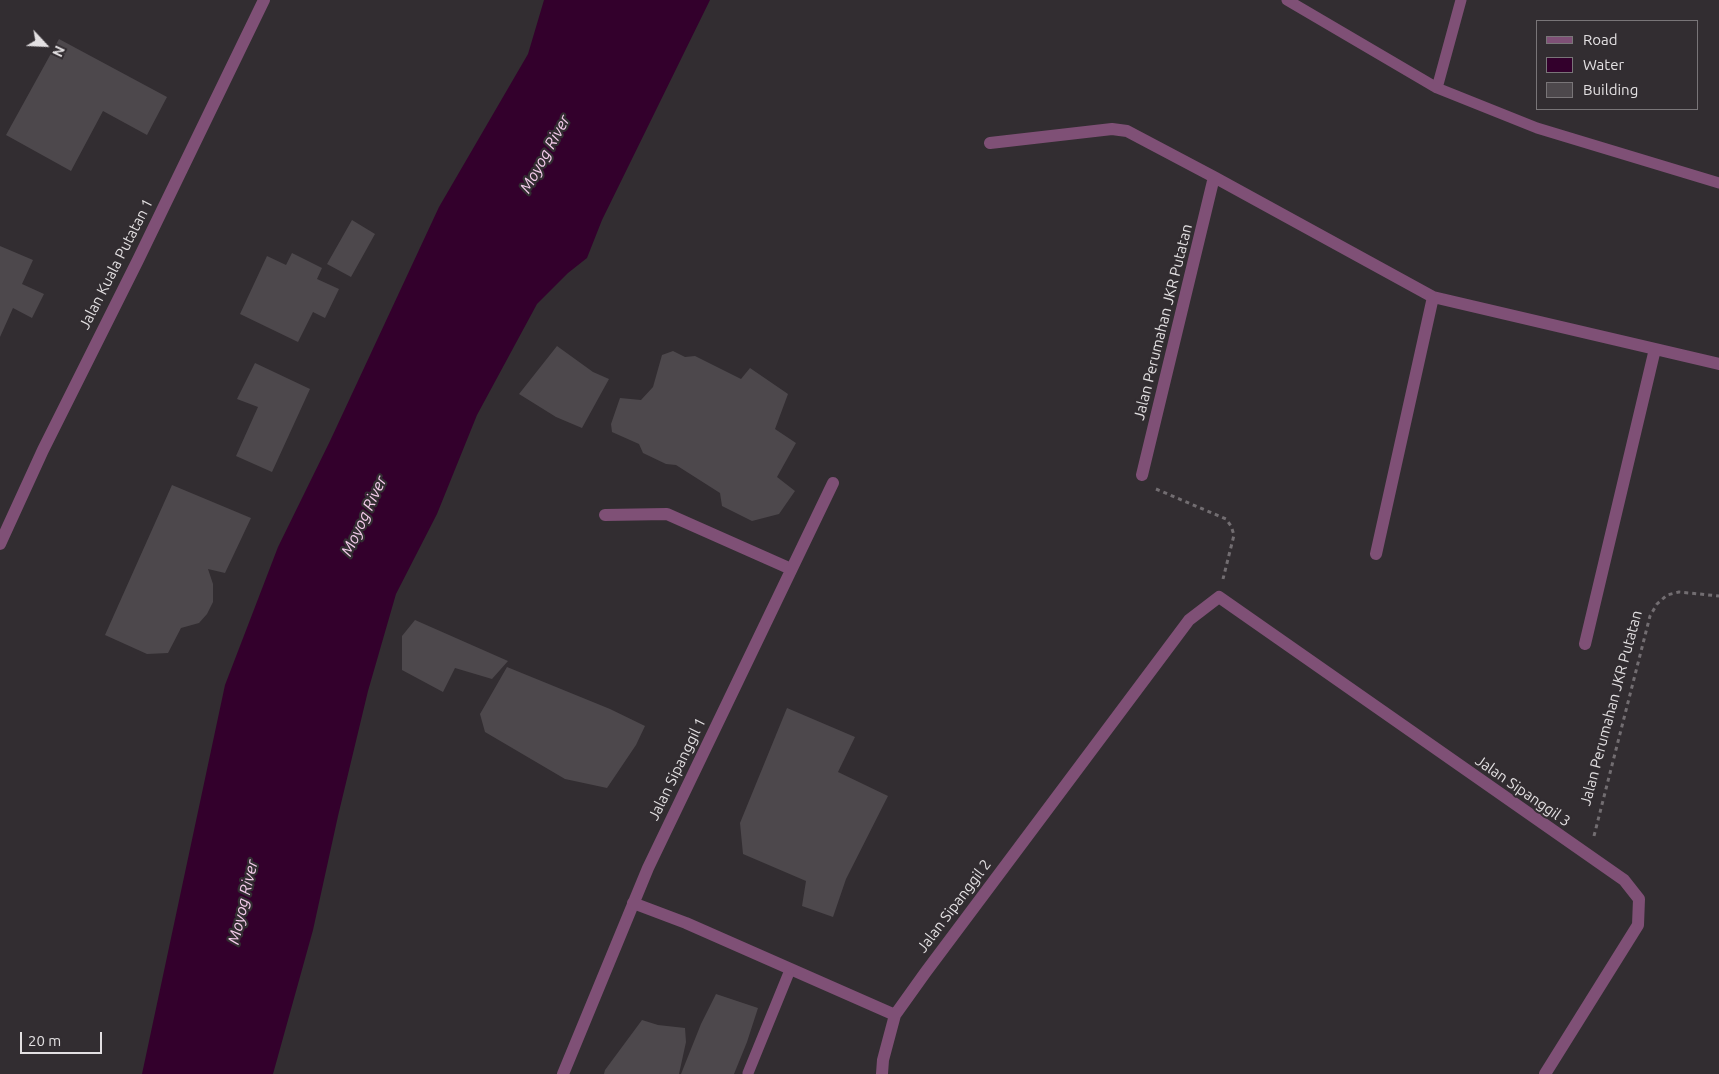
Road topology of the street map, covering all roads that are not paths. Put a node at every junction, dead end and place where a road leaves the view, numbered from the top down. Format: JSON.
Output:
{"nodes":[{"id":1,"x":264,"y":0,"type":"edge"},
{"id":2,"x":1287,"y":0,"type":"edge"},
{"id":3,"x":1461,"y":0,"type":"edge"},
{"id":4,"x":1437,"y":88,"type":"junction"},
{"id":5,"x":990,"y":143,"type":"dead end"},
{"id":6,"x":1214,"y":177,"type":"junction"},
{"id":7,"x":1719,"y":183,"type":"edge"},
{"id":8,"x":1433,"y":297,"type":"junction"},
{"id":9,"x":1655,"y":349,"type":"junction"},
{"id":10,"x":1719,"y":364,"type":"edge"},
{"id":11,"x":1142,"y":475,"type":"road end"},
{"id":12,"x":833,"y":483,"type":"dead end"},
{"id":13,"x":605,"y":515,"type":"dead end"},
{"id":14,"x":0,"y":544,"type":"edge"},
{"id":15,"x":1376,"y":554,"type":"dead end"},
{"id":16,"x":791,"y":569,"type":"junction"},
{"id":17,"x":1219,"y":597,"type":"joint"},
{"id":18,"x":1585,"y":644,"type":"dead end"},
{"id":19,"x":633,"y":904,"type":"junction"},
{"id":20,"x":790,"y":970,"type":"junction"},
{"id":21,"x":895,"y":1015,"type":"junction"},
{"id":22,"x":748,"y":1073,"type":"dead end"},
{"id":23,"x":563,"y":1074,"type":"edge"},
{"id":24,"x":882,"y":1074,"type":"edge"},
{"id":25,"x":1545,"y":1074,"type":"edge"}],
"edges":[{"from":1,"to":14,"type":"street","name":"Jalan Kuala Putatan 1"},
{"from":2,"to":4,"type":"lane"},
{"from":3,"to":4,"type":"lane"},
{"from":4,"to":7,"type":"lane"},
{"from":5,"to":6,"type":"street"},
{"from":6,"to":8,"type":"street"},
{"from":6,"to":11,"type":"street","name":"Jalan Perumahan JKR Putatan"},
{"from":8,"to":9,"type":"street"},
{"from":8,"to":15,"type":"street"},
{"from":9,"to":10,"type":"street"},
{"from":9,"to":18,"type":"street"},
{"from":12,"to":16,"type":"street","name":"Jalan Sipanggil 1"},
{"from":13,"to":16,"type":"street"},
{"from":16,"to":19,"type":"street","name":"Jalan Sipanggil 1"},
{"from":17,"to":21,"type":"street","name":"Jalan Sipanggil 2"},
{"from":17,"to":25,"type":"street","name":"Jalan Sipanggil 3"},
{"from":19,"to":20,"type":"street"},
{"from":19,"to":23,"type":"street","name":"Jalan Sipanggil 1"},
{"from":20,"to":21,"type":"street"},
{"from":20,"to":22,"type":"lane"},
{"from":21,"to":24,"type":"street"}]}
